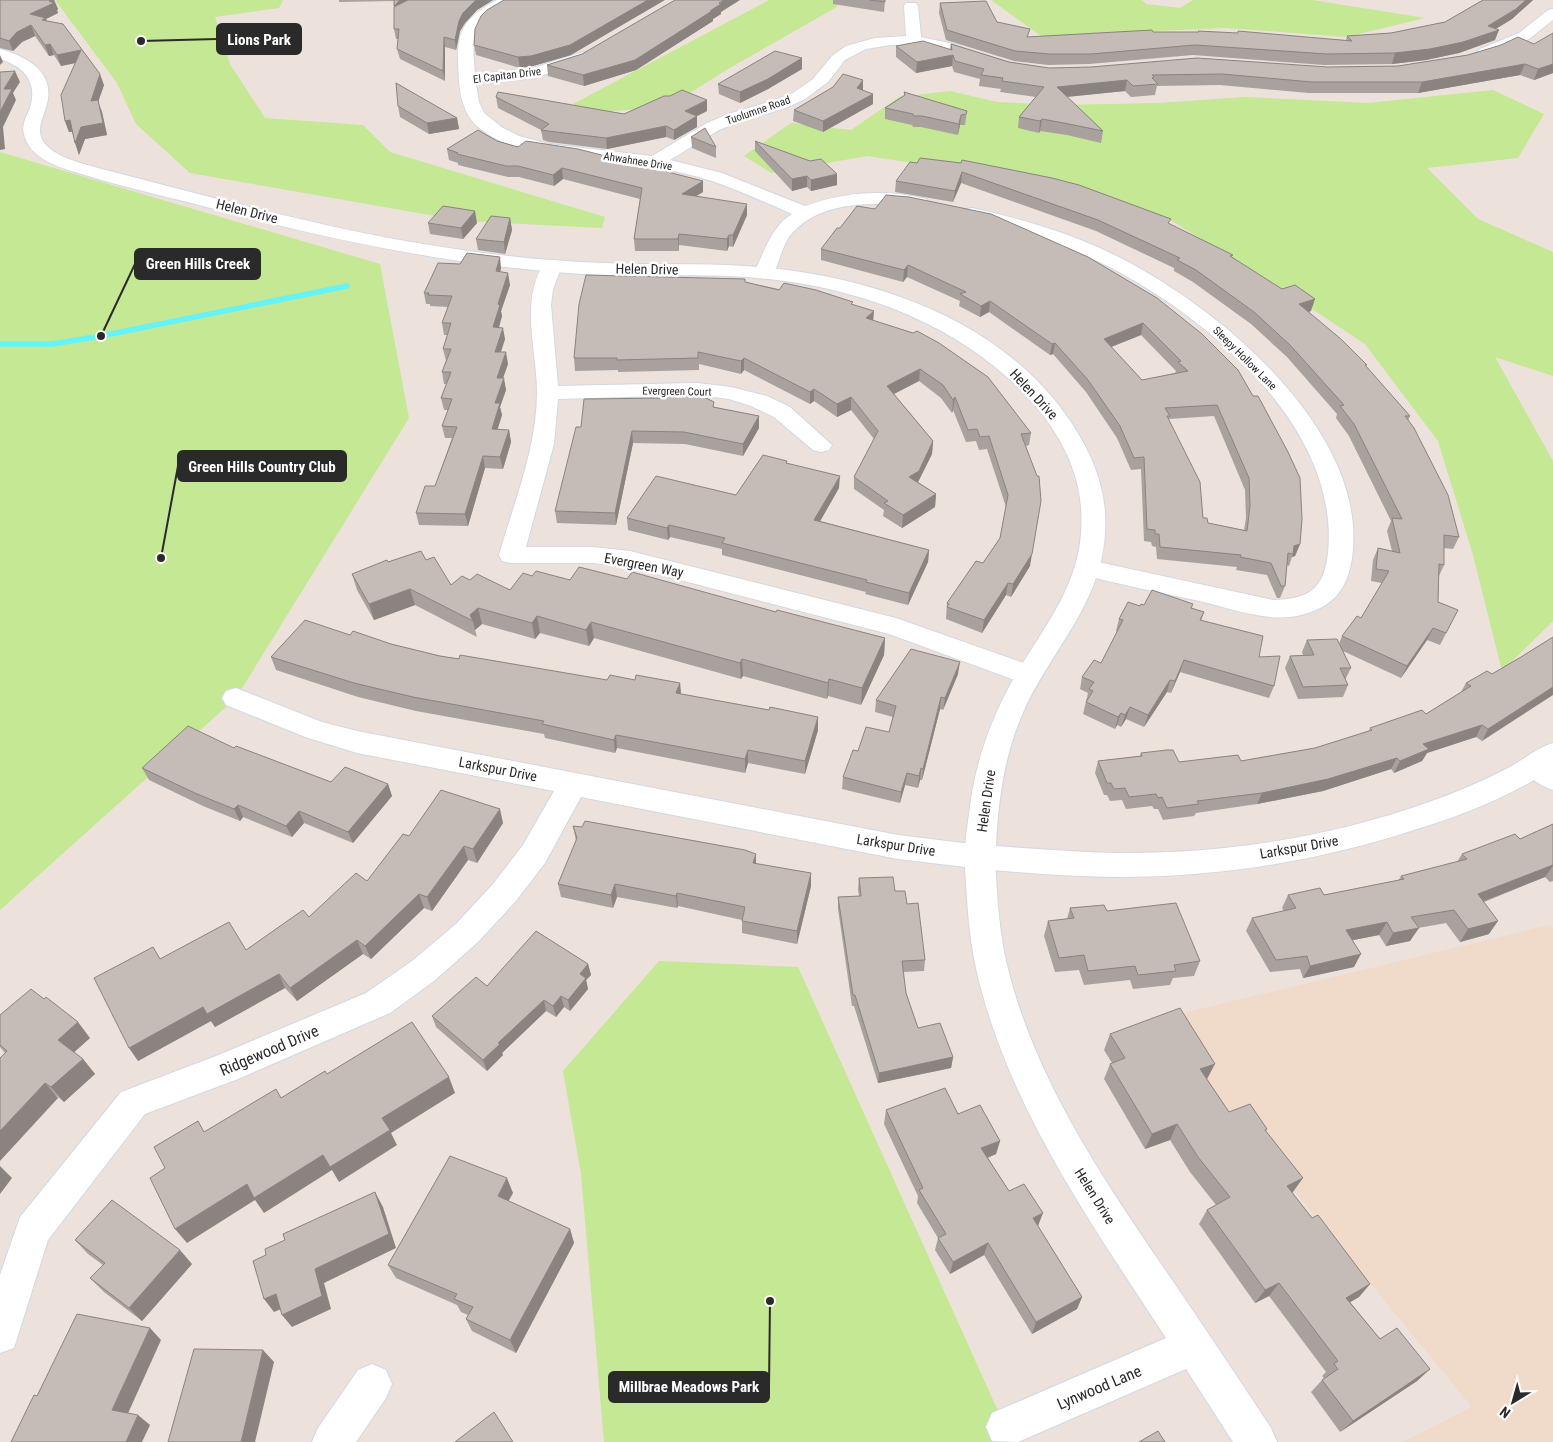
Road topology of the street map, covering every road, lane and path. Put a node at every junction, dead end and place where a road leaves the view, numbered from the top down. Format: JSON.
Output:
{"nodes":[{"id":1,"x":508,"y":0,"type":"edge"},
{"id":2,"x":911,"y":6,"type":"dead end"},
{"id":3,"x":1553,"y":13,"type":"edge"},
{"id":4,"x":914,"y":40,"type":"junction"},
{"id":5,"x":600,"y":48,"type":"edge"},
{"id":6,"x":0,"y":54,"type":"edge"},
{"id":7,"x":1472,"y":55,"type":"edge"},
{"id":8,"x":1002,"y":65,"type":"edge"},
{"id":9,"x":468,"y":80,"type":"junction"},
{"id":10,"x":655,"y":162,"type":"junction"},
{"id":11,"x":805,"y":213,"type":"junction"},
{"id":12,"x":552,"y":266,"type":"junction"},
{"id":13,"x":764,"y":273,"type":"junction"},
{"id":14,"x":548,"y":393,"type":"junction"},
{"id":15,"x":822,"y":445,"type":"dead end"},
{"id":16,"x":1089,"y":568,"type":"junction"},
{"id":17,"x":1029,"y":675,"type":"junction"},
{"id":18,"x":236,"y":698,"type":"dead end"},
{"id":19,"x":1548,"y":766,"type":"edge"},
{"id":20,"x":573,"y":784,"type":"junction"},
{"id":21,"x":980,"y":857,"type":"junction"},
{"id":22,"x":0,"y":1334,"type":"edge"},
{"id":23,"x":1193,"y":1346,"type":"junction"},
{"id":24,"x":372,"y":1384,"type":"dead end"},
{"id":25,"x":1006,"y":1427,"type":"dead end"},
{"id":26,"x":332,"y":1442,"type":"edge"},
{"id":27,"x":1257,"y":1442,"type":"edge"}],
"edges":[{"from":1,"to":9,"type":"street","name":"Ahwahnee Drive"},
{"from":2,"to":4,"type":"street"},
{"from":3,"to":7,"type":"street"},
{"from":4,"to":8,"type":"street","name":"Tuolumne Road"},
{"from":4,"to":10,"type":"street","name":"Tuolumne Road"},
{"from":5,"to":9,"type":"street","name":"El Capitan Drive"},
{"from":6,"to":12,"type":"street","name":"Helen Drive"},
{"from":9,"to":10,"type":"street","name":"Ahwahnee Drive"},
{"from":10,"to":11,"type":"street","name":"Ahwahnee Drive"},
{"from":11,"to":13,"type":"street"},
{"from":11,"to":16,"type":"street","name":"Sleepy Hollow Lane"},
{"from":12,"to":13,"type":"street","name":"Helen Drive"},
{"from":12,"to":14,"type":"street","name":"Evergreen Way"},
{"from":13,"to":16,"type":"street","name":"Helen Drive"},
{"from":14,"to":15,"type":"street","name":"Evergreen Court"},
{"from":14,"to":17,"type":"street","name":"Evergreen Way"},
{"from":16,"to":17,"type":"street","name":"Helen Drive"},
{"from":17,"to":21,"type":"street","name":"Helen Drive"},
{"from":18,"to":20,"type":"street","name":"Larkspur Drive"},
{"from":19,"to":21,"type":"street","name":"Larkspur Drive"},
{"from":20,"to":21,"type":"street","name":"Larkspur Drive"},
{"from":20,"to":22,"type":"street","name":"Ridgewood Drive"},
{"from":21,"to":23,"type":"street","name":"Helen Drive"},
{"from":23,"to":25,"type":"street","name":"Lynwood Lane"},
{"from":23,"to":27,"type":"street","name":"Helen Drive"},
{"from":24,"to":26,"type":"street"}]}
